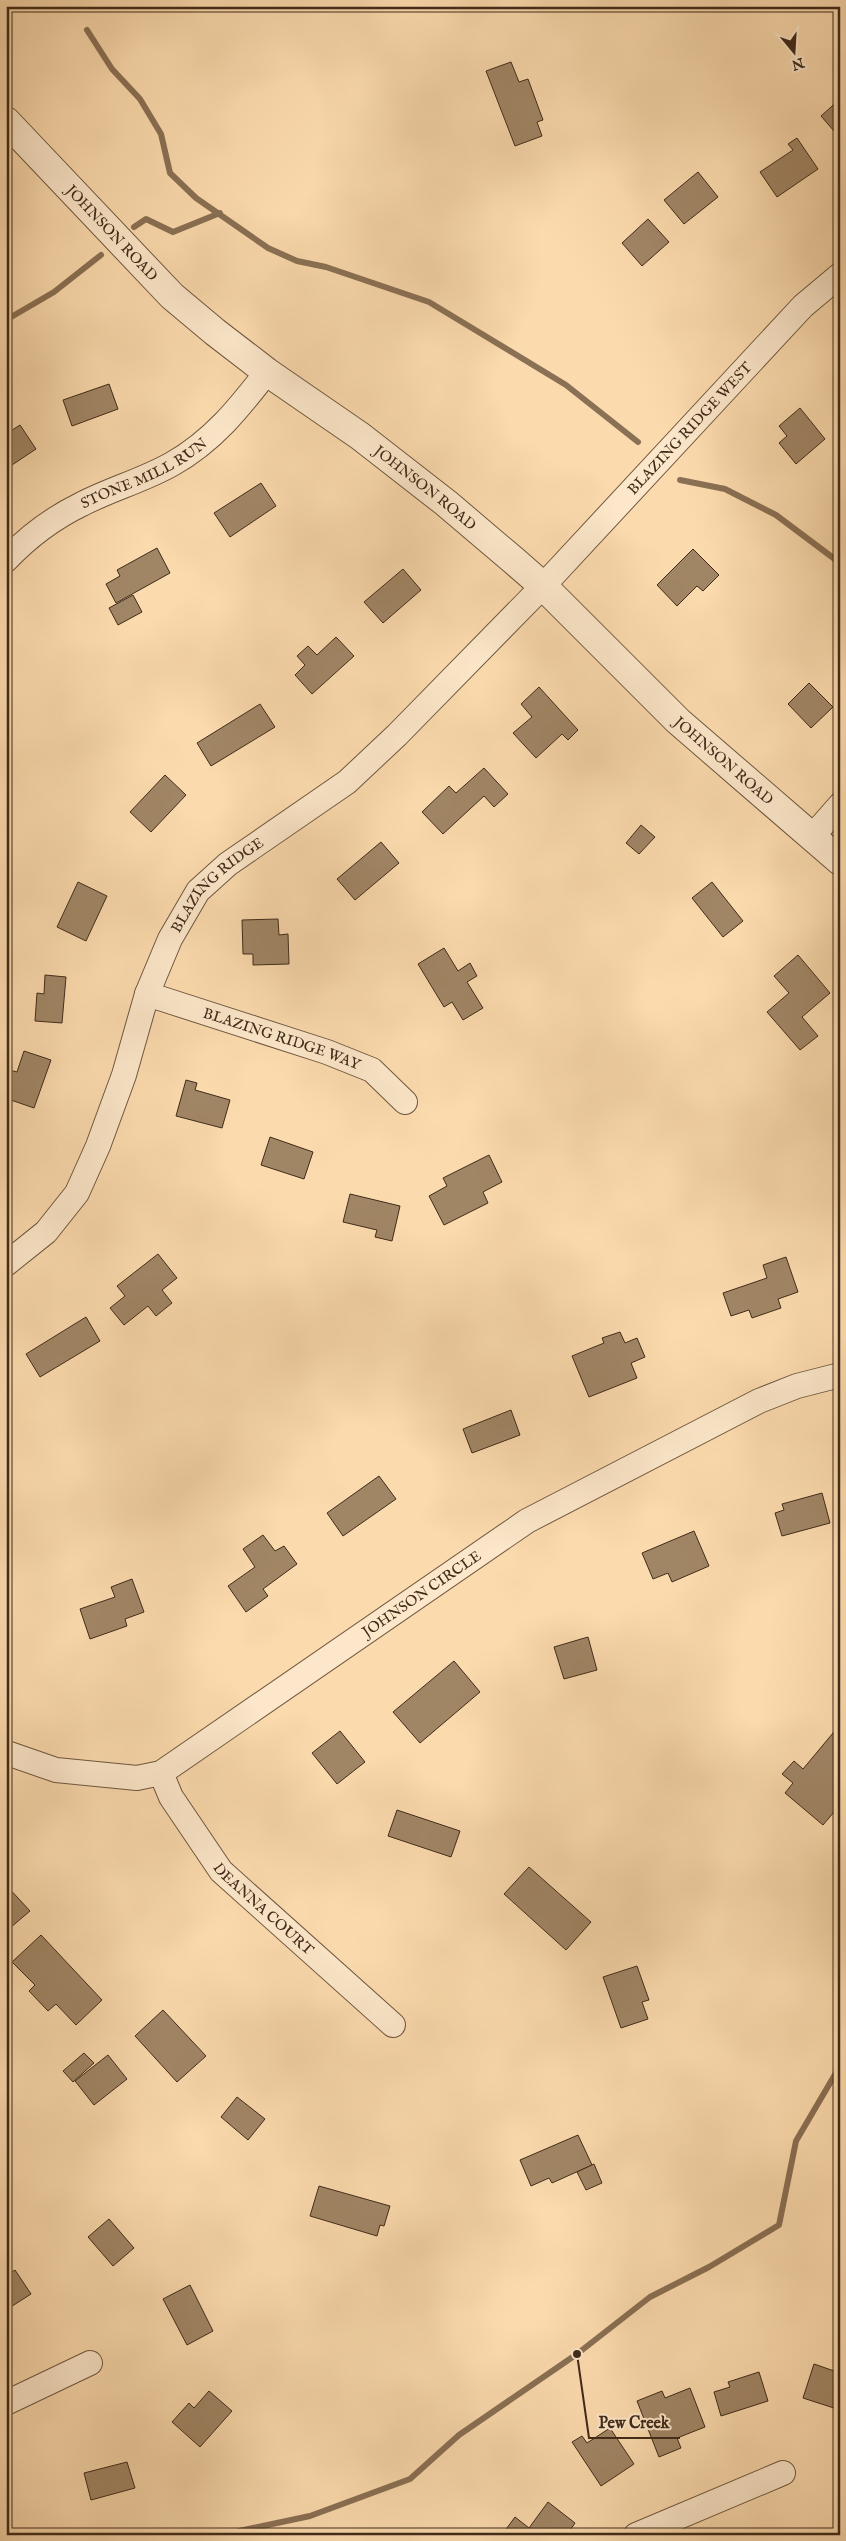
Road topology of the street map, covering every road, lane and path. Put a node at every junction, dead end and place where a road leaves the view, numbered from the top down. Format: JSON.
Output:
{"nodes":[{"id":1,"x":6,"y":121,"type":"edge"},
{"id":2,"x":840,"y":275,"type":"edge"},
{"id":3,"x":267,"y":372,"type":"junction"},
{"id":4,"x":6,"y":560,"type":"edge"},
{"id":5,"x":543,"y":586,"type":"junction"},
{"id":6,"x":840,"y":805,"type":"edge"},
{"id":7,"x":811,"y":838,"type":"junction"},
{"id":8,"x":840,"y":861,"type":"edge"},
{"id":9,"x":148,"y":994,"type":"junction"},
{"id":10,"x":405,"y":1102,"type":"dead end"},
{"id":11,"x":6,"y":1264,"type":"edge"},
{"id":12,"x":840,"y":1375,"type":"edge"},
{"id":13,"x":7,"y":1753,"type":"edge"},
{"id":14,"x":161,"y":1773,"type":"junction"},
{"id":15,"x":393,"y":2025,"type":"dead end"},
{"id":16,"x":90,"y":2363,"type":"dead end"},
{"id":17,"x":6,"y":2403,"type":"edge"},
{"id":18,"x":783,"y":2473,"type":"dead end"},
{"id":19,"x":636,"y":2535,"type":"edge"}],
"edges":[{"from":1,"to":3,"type":"street","name":"JOHNSON ROAD"},
{"from":2,"to":5,"type":"street","name":"BLAZING RIDGE WEST"},
{"from":3,"to":4,"type":"street","name":"STONE MILL RUN"},
{"from":3,"to":5,"type":"street","name":"JOHNSON ROAD"},
{"from":5,"to":7,"type":"street","name":"JOHNSON ROAD"},
{"from":5,"to":9,"type":"street","name":"BLAZING RIDGE"},
{"from":6,"to":7,"type":"street"},
{"from":7,"to":8,"type":"street","name":"JOHNSON ROAD"},
{"from":9,"to":10,"type":"street","name":"BLAZING RIDGE WAY"},
{"from":9,"to":11,"type":"street","name":"BLAZING RIDGE"},
{"from":12,"to":14,"type":"street","name":"JOHNSON CIRCLE"},
{"from":13,"to":14,"type":"street","name":"JOHNSON CIRCLE"},
{"from":14,"to":15,"type":"street","name":"DEANNA COURT"},
{"from":16,"to":17,"type":"street"},
{"from":18,"to":19,"type":"street"}]}
